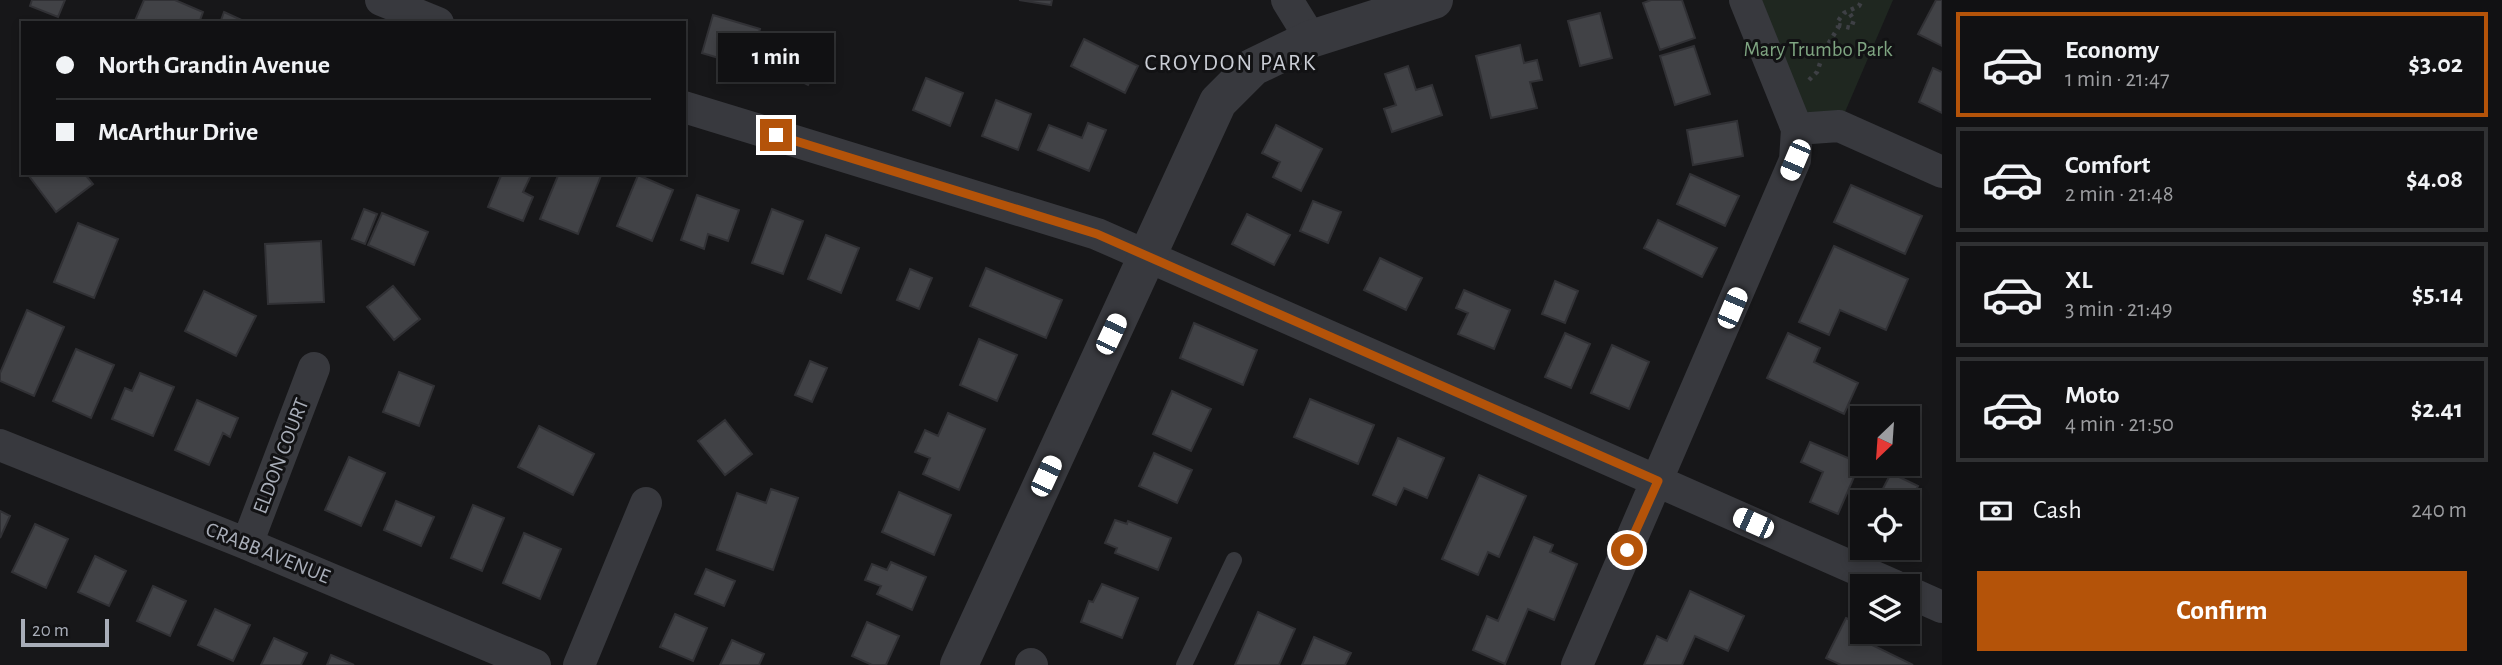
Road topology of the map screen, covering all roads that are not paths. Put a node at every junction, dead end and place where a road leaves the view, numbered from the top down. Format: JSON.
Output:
{"nodes":[{"id":1,"x":380,"y":0,"type":"edge"},
{"id":2,"x":1287,"y":0,"type":"edge"},
{"id":3,"x":1434,"y":0,"type":"edge"},
{"id":4,"x":1745,"y":0,"type":"edge"},
{"id":5,"x":433,"y":21,"type":"edge"},
{"id":6,"x":1311,"y":40,"type":"junction"},
{"id":7,"x":686,"y":108,"type":"edge"},
{"id":8,"x":1792,"y":116,"type":"junction"},
{"id":9,"x":1942,"y":172,"type":"edge"},
{"id":10,"x":1146,"y":257,"type":"junction"},
{"id":11,"x":314,"y":368,"type":"dead end"},
{"id":12,"x":0,"y":445,"type":"edge"},
{"id":13,"x":1658,"y":481,"type":"junction"},
{"id":14,"x":646,"y":502,"type":"dead end"},
{"id":15,"x":247,"y":544,"type":"junction"},
{"id":16,"x":1234,"y":560,"type":"dead end"},
{"id":17,"x":1868,"y":574,"type":"edge"},
{"id":18,"x":1920,"y":597,"type":"edge"},
{"id":19,"x":1942,"y":607,"type":"edge"},
{"id":20,"x":535,"y":665,"type":"edge"},
{"id":21,"x":579,"y":665,"type":"edge"},
{"id":22,"x":959,"y":665,"type":"edge"},
{"id":23,"x":1184,"y":665,"type":"edge"},
{"id":24,"x":1577,"y":665,"type":"edge"}],
"edges":[{"from":1,"to":5,"type":"street"},
{"from":2,"to":6,"type":"street"},
{"from":3,"to":6,"type":"street"},
{"from":4,"to":8,"type":"street"},
{"from":6,"to":10,"type":"street"},
{"from":7,"to":10,"type":"street"},
{"from":8,"to":9,"type":"street"},
{"from":8,"to":13,"type":"street"},
{"from":10,"to":13,"type":"street"},
{"from":10,"to":22,"type":"street"},
{"from":11,"to":15,"type":"street","name":"ELDON COURT"},
{"from":12,"to":15,"type":"street","name":"CRABB AVENUE"},
{"from":13,"to":17,"type":"street"},
{"from":13,"to":24,"type":"street"},
{"from":14,"to":21,"type":"street"},
{"from":15,"to":20,"type":"street","name":"CRABB AVENUE"},
{"from":16,"to":23,"type":"lane"},
{"from":18,"to":19,"type":"street"}]}
